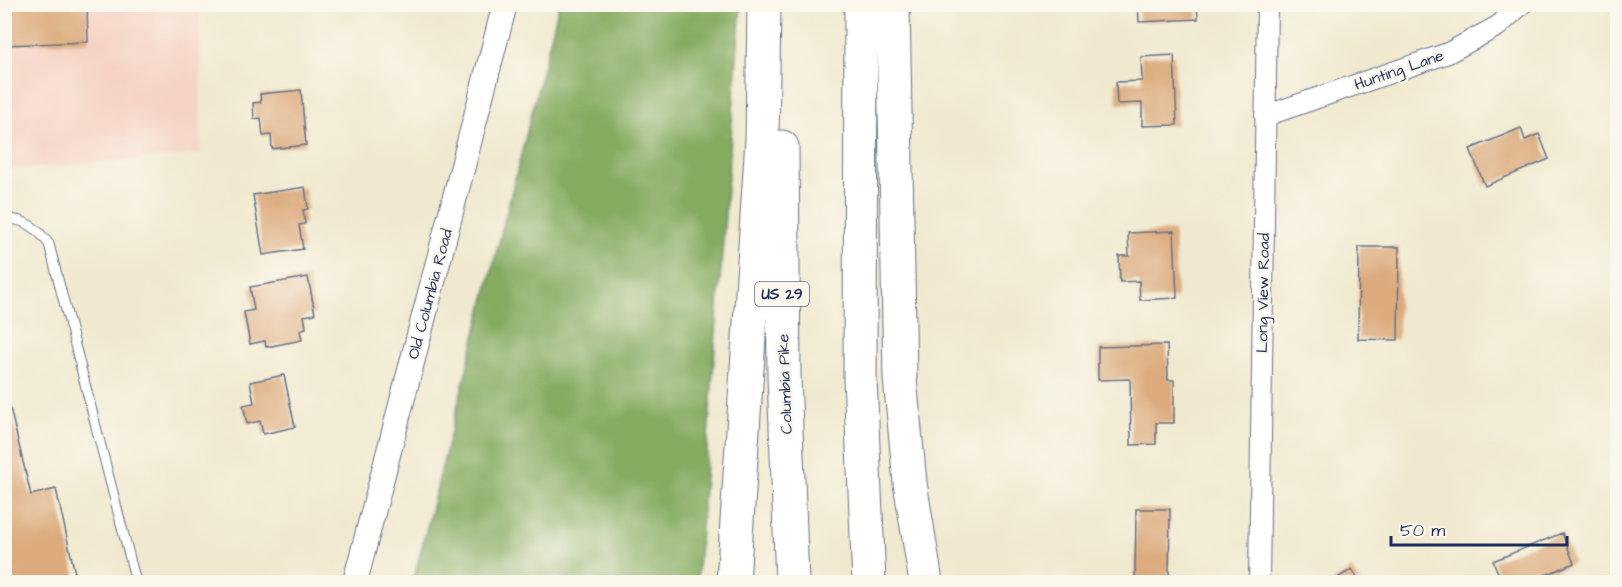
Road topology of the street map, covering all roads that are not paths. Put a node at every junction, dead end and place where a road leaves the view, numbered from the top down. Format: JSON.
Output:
{"nodes":[{"id":1,"x":505,"y":4,"type":"edge"},
{"id":2,"x":764,"y":4,"type":"edge"},
{"id":3,"x":784,"y":4,"type":"edge"},
{"id":4,"x":861,"y":4,"type":"edge"},
{"id":5,"x":893,"y":4,"type":"edge"},
{"id":6,"x":1267,"y":4,"type":"edge"},
{"id":7,"x":1522,"y":4,"type":"edge"},
{"id":8,"x":1265,"y":116,"type":"junction"},
{"id":9,"x":4,"y":219,"type":"edge"},
{"id":10,"x":136,"y":582,"type":"edge"},
{"id":11,"x":355,"y":582,"type":"edge"},
{"id":12,"x":734,"y":582,"type":"edge"},
{"id":13,"x":792,"y":582,"type":"edge"},
{"id":14,"x":868,"y":582,"type":"edge"},
{"id":15,"x":926,"y":582,"type":"edge"},
{"id":16,"x":1259,"y":582,"type":"edge"}],
"edges":[{"from":1,"to":11,"type":"street","name":"Old Columbia Road"},
{"from":2,"to":12,"type":"highway"},
{"from":3,"to":13,"type":"highway","name":"Columbia Pike","number":"US 29"},
{"from":4,"to":14,"type":"highway"},
{"from":5,"to":15,"type":"highway"},
{"from":6,"to":8,"type":"street","name":"Long View Road"},
{"from":7,"to":8,"type":"street","name":"Hunting Lane"},
{"from":8,"to":16,"type":"street","name":"Long View Road"},
{"from":9,"to":10,"type":"lane"}]}
